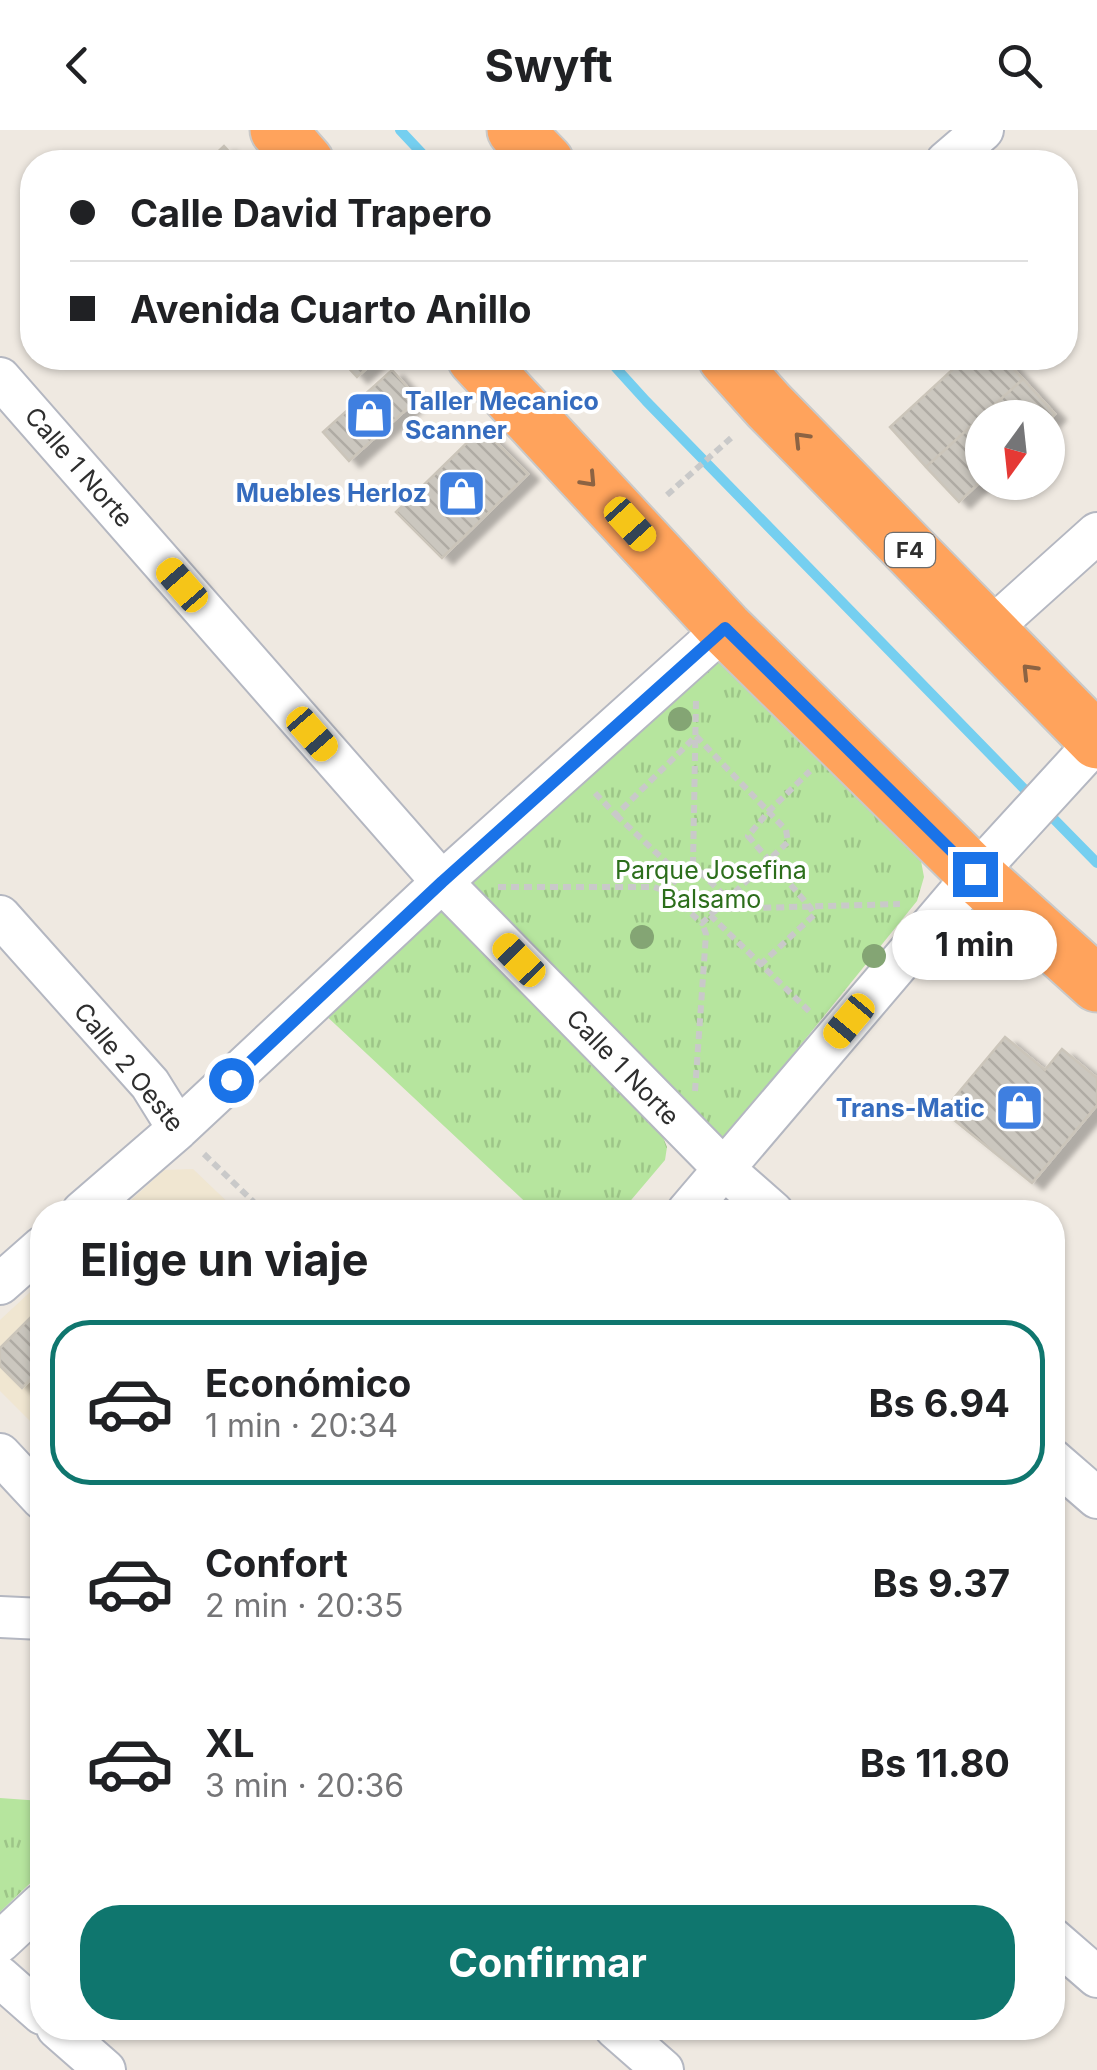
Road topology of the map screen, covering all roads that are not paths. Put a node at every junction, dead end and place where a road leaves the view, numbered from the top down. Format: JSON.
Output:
{"nodes":[{"id":1,"x":278,"y":130,"type":"edge"},
{"id":2,"x":515,"y":130,"type":"edge"},
{"id":3,"x":983,"y":130,"type":"edge"},
{"id":4,"x":296,"y":150,"type":"edge"},
{"id":5,"x":534,"y":150,"type":"edge"},
{"id":6,"x":960,"y":150,"type":"edge"},
{"id":7,"x":486,"y":370,"type":"edge"},
{"id":8,"x":737,"y":370,"type":"edge"},
{"id":9,"x":0,"y":378,"type":"edge"},
{"id":10,"x":1097,"y":533,"type":"edge"},
{"id":11,"x":725,"y":628,"type":"junction"},
{"id":12,"x":988,"y":630,"type":"junction"},
{"id":13,"x":1081,"y":758,"type":"edge"},
{"id":14,"x":993,"y":855,"type":"junction"},
{"id":15,"x":442,"y":882,"type":"junction"},
{"id":16,"x":0,"y":916,"type":"edge"},
{"id":17,"x":1097,"y":984,"type":"edge"},
{"id":18,"x":178,"y":1129,"type":"junction"},
{"id":19,"x":724,"y":1169,"type":"junction"},
{"id":20,"x":96,"y":1200,"type":"edge"},
{"id":21,"x":697,"y":1200,"type":"edge"},
{"id":22,"x":759,"y":1200,"type":"edge"},
{"id":23,"x":30,"y":1258,"type":"edge"},
{"id":24,"x":0,"y":1284,"type":"edge"},
{"id":25,"x":0,"y":1454,"type":"edge"},
{"id":26,"x":1065,"y":1470,"type":"edge"},
{"id":27,"x":30,"y":1486,"type":"edge"},
{"id":28,"x":1097,"y":1498,"type":"edge"},
{"id":29,"x":0,"y":1617,"type":"edge"},
{"id":30,"x":30,"y":1619,"type":"edge"},
{"id":31,"x":30,"y":1913,"type":"edge"},
{"id":32,"x":0,"y":1942,"type":"edge"},
{"id":33,"x":1065,"y":1950,"type":"edge"},
{"id":34,"x":0,"y":1976,"type":"edge"},
{"id":35,"x":1097,"y":1978,"type":"edge"},
{"id":36,"x":30,"y":2003,"type":"edge"},
{"id":37,"x":71,"y":2040,"type":"edge"},
{"id":38,"x":629,"y":2040,"type":"edge"},
{"id":39,"x":105,"y":2070,"type":"edge"},
{"id":40,"x":663,"y":2070,"type":"edge"}],
"edges":[{"from":1,"to":4,"type":"highway"},
{"from":2,"to":5,"type":"highway"},
{"from":3,"to":6,"type":"street"},
{"from":7,"to":11,"type":"highway","one_way":true},
{"from":12,"to":8,"type":"highway","number":"F4","one_way":true},
{"from":9,"to":15,"type":"street","name":"Calle 1 Norte"},
{"from":10,"to":12,"type":"street"},
{"from":11,"to":14,"type":"highway"},
{"from":11,"to":15,"type":"street"},
{"from":13,"to":12,"type":"highway","number":"F4","one_way":true},
{"from":13,"to":14,"type":"street"},
{"from":14,"to":17,"type":"highway"},
{"from":14,"to":19,"type":"street"},
{"from":15,"to":18,"type":"street"},
{"from":15,"to":19,"type":"street","name":"Calle 1 Norte"},
{"from":16,"to":18,"type":"street","name":"Calle 2 Oeste"},
{"from":18,"to":20,"type":"street"},
{"from":19,"to":21,"type":"street"},
{"from":19,"to":22,"type":"street","name":"Calle 1 Norte"},
{"from":23,"to":24,"type":"street"},
{"from":25,"to":27,"type":"street"},
{"from":26,"to":28,"type":"street"},
{"from":29,"to":30,"type":"street"},
{"from":31,"to":32,"type":"street"},
{"from":33,"to":35,"type":"street"},
{"from":34,"to":36,"type":"street"},
{"from":37,"to":39,"type":"street"},
{"from":38,"to":40,"type":"street"}]}
